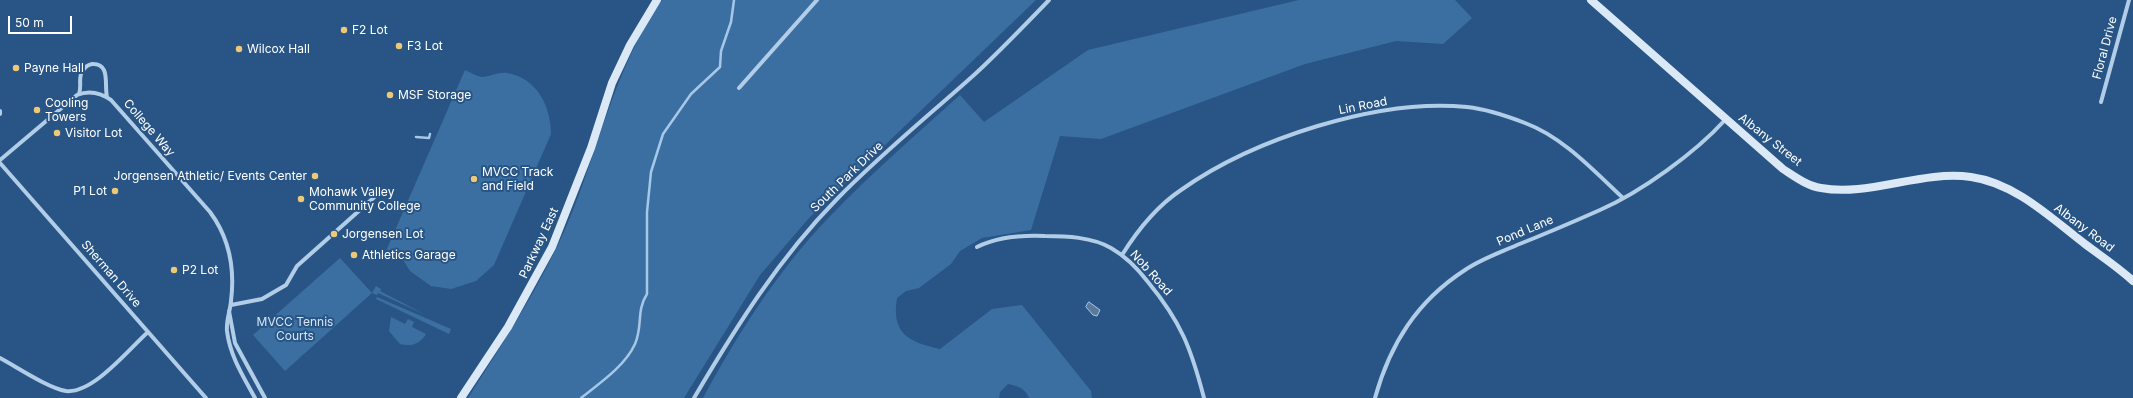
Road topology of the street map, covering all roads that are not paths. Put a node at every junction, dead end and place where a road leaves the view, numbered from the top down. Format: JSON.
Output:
{"nodes":[{"id":1,"x":657,"y":0,"type":"edge"},
{"id":2,"x":818,"y":0,"type":"edge"},
{"id":3,"x":1049,"y":0,"type":"edge"},
{"id":4,"x":1591,"y":0,"type":"edge"},
{"id":5,"x":2129,"y":0,"type":"edge"},
{"id":6,"x":739,"y":88,"type":"dead end"},
{"id":7,"x":79,"y":94,"type":"junction"},
{"id":8,"x":107,"y":97,"type":"junction"},
{"id":9,"x":2101,"y":102,"type":"dead end"},
{"id":10,"x":0,"y":111,"type":"edge"},
{"id":11,"x":0,"y":114,"type":"edge"},
{"id":12,"x":1725,"y":120,"type":"junction"},
{"id":13,"x":0,"y":160,"type":"edge"},
{"id":14,"x":0,"y":163,"type":"edge"},
{"id":15,"x":379,"y":193,"type":"dead end"},
{"id":16,"x":2020,"y":196,"type":"joint"},
{"id":17,"x":1623,"y":198,"type":"junction"},
{"id":18,"x":977,"y":247,"type":"dead end"},
{"id":19,"x":1122,"y":255,"type":"junction"},
{"id":20,"x":2133,"y":281,"type":"edge"},
{"id":21,"x":231,"y":305,"type":"junction"},
{"id":22,"x":229,"y":311,"type":"junction"},
{"id":23,"x":148,"y":332,"type":"junction"},
{"id":24,"x":0,"y":358,"type":"edge"},
{"id":25,"x":206,"y":398,"type":"edge"},
{"id":26,"x":255,"y":398,"type":"edge"},
{"id":27,"x":265,"y":398,"type":"edge"},
{"id":28,"x":461,"y":398,"type":"edge"},
{"id":29,"x":694,"y":398,"type":"edge"},
{"id":30,"x":1204,"y":398,"type":"edge"},
{"id":31,"x":1375,"y":398,"type":"edge"}],
"edges":[{"from":1,"to":28,"type":"street","name":"Parkway East"},
{"from":2,"to":6,"type":"street"},
{"from":3,"to":29,"type":"street","name":"South Park Drive"},
{"from":4,"to":12,"type":"street","name":"Albany Street"},
{"from":5,"to":9,"type":"street","name":"Floral Drive"},
{"from":7,"to":8,"type":"street","name":"College Way"},
{"from":7,"to":8,"type":"street"},
{"from":7,"to":13,"type":"street"},
{"from":8,"to":21,"type":"street","name":"College Way"},
{"from":10,"to":11,"type":"street"},
{"from":12,"to":16,"type":"street","name":"Albany Street"},
{"from":12,"to":17,"type":"street","name":"Pond Lane"},
{"from":14,"to":23,"type":"street","name":"Sherman Drive"},
{"from":15,"to":21,"type":"street"},
{"from":16,"to":20,"type":"street","name":"Albany Road"},
{"from":17,"to":19,"type":"street","name":"Lin Road"},
{"from":17,"to":31,"type":"street","name":"Pond Lane"},
{"from":18,"to":19,"type":"street","name":"Nob Road"},
{"from":19,"to":30,"type":"street","name":"Nob Road"},
{"from":21,"to":22,"type":"street","name":"College Way"},
{"from":22,"to":26,"type":"street","name":"College Way"},
{"from":22,"to":27,"type":"street","name":"College Way"},
{"from":23,"to":24,"type":"street"},
{"from":23,"to":25,"type":"street","name":"Sherman Drive"}]}
